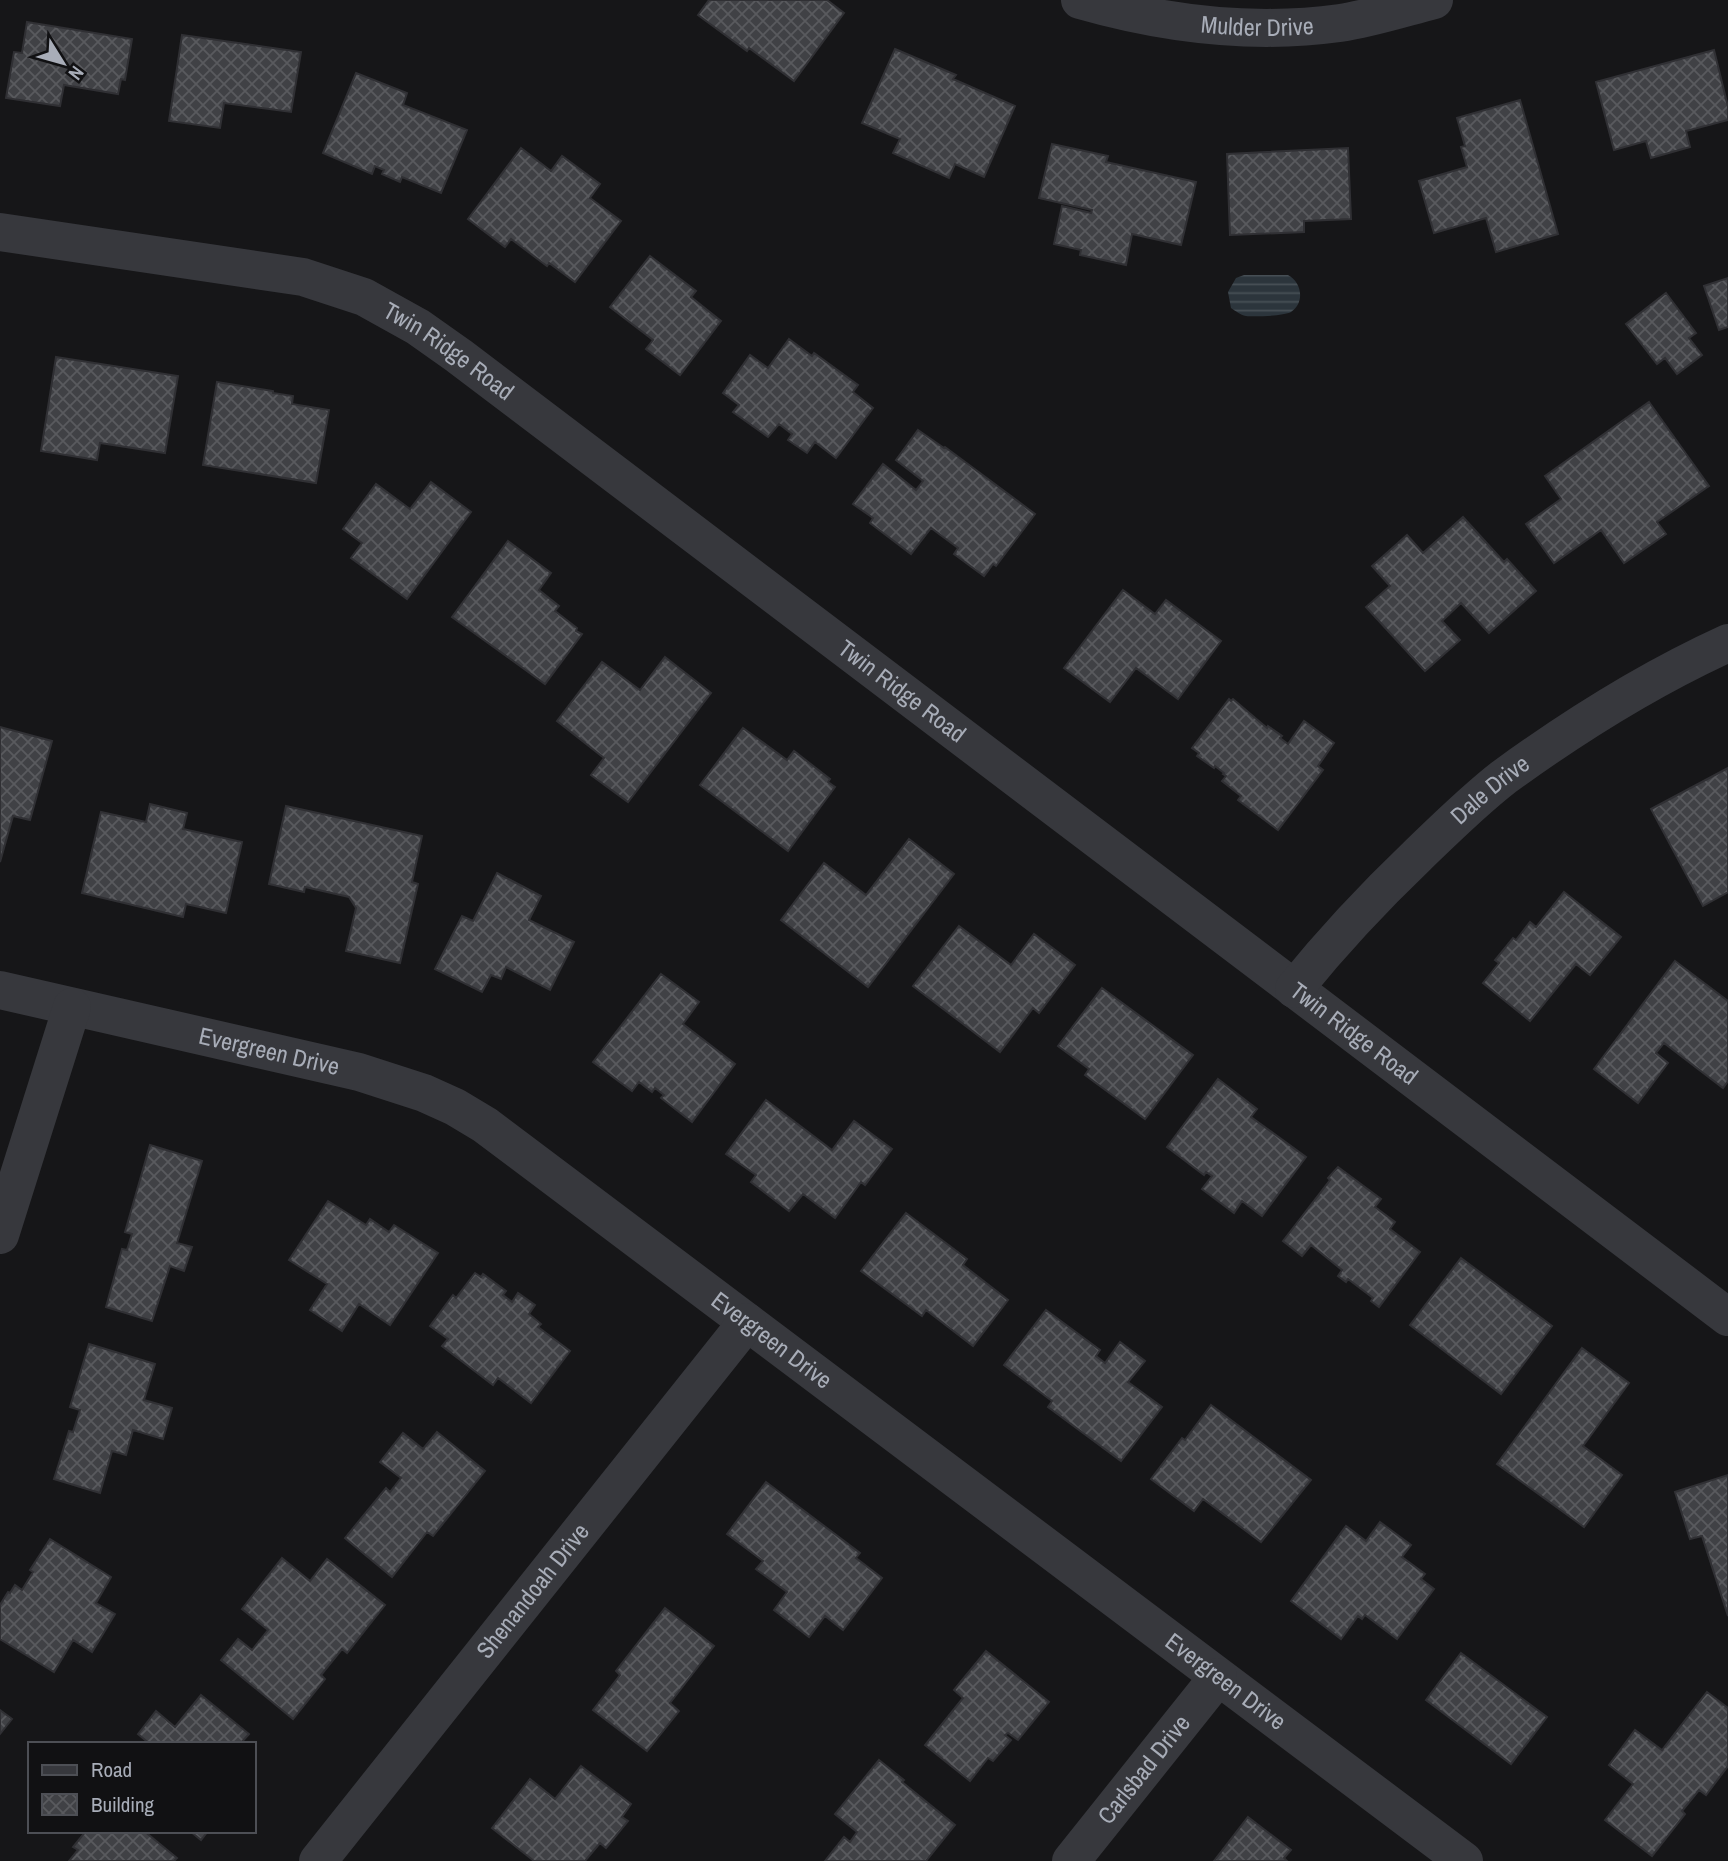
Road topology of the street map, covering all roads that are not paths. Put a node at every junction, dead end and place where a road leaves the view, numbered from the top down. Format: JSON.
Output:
{"nodes":[{"id":1,"x":1080,"y":0,"type":"edge"},
{"id":2,"x":1434,"y":0,"type":"edge"},
{"id":3,"x":0,"y":232,"type":"edge"},
{"id":4,"x":1728,"y":643,"type":"edge"},
{"id":5,"x":1294,"y":989,"type":"junction"},
{"id":6,"x":0,"y":990,"type":"edge"},
{"id":7,"x":72,"y":1007,"type":"junction"},
{"id":8,"x":0,"y":1235,"type":"edge"},
{"id":9,"x":1728,"y":1317,"type":"edge"},
{"id":10,"x":747,"y":1322,"type":"junction"},
{"id":11,"x":1217,"y":1677,"type":"junction"},
{"id":12,"x":317,"y":1861,"type":"edge"},
{"id":13,"x":1071,"y":1861,"type":"edge"},
{"id":14,"x":1464,"y":1861,"type":"edge"}],
"edges":[{"from":1,"to":2,"type":"street","name":"Mulder Drive"},
{"from":3,"to":5,"type":"street","name":"Twin Ridge Road"},
{"from":4,"to":5,"type":"street","name":"Dale Drive"},
{"from":5,"to":9,"type":"street","name":"Twin Ridge Road"},
{"from":6,"to":7,"type":"street","name":"Evergreen Drive"},
{"from":7,"to":8,"type":"street"},
{"from":7,"to":10,"type":"street","name":"Evergreen Drive"},
{"from":10,"to":11,"type":"street","name":"Evergreen Drive"},
{"from":10,"to":12,"type":"street","name":"Shenandoah Drive"},
{"from":11,"to":13,"type":"street","name":"Carlsbad Drive"},
{"from":11,"to":14,"type":"street","name":"Evergreen Drive"}]}
